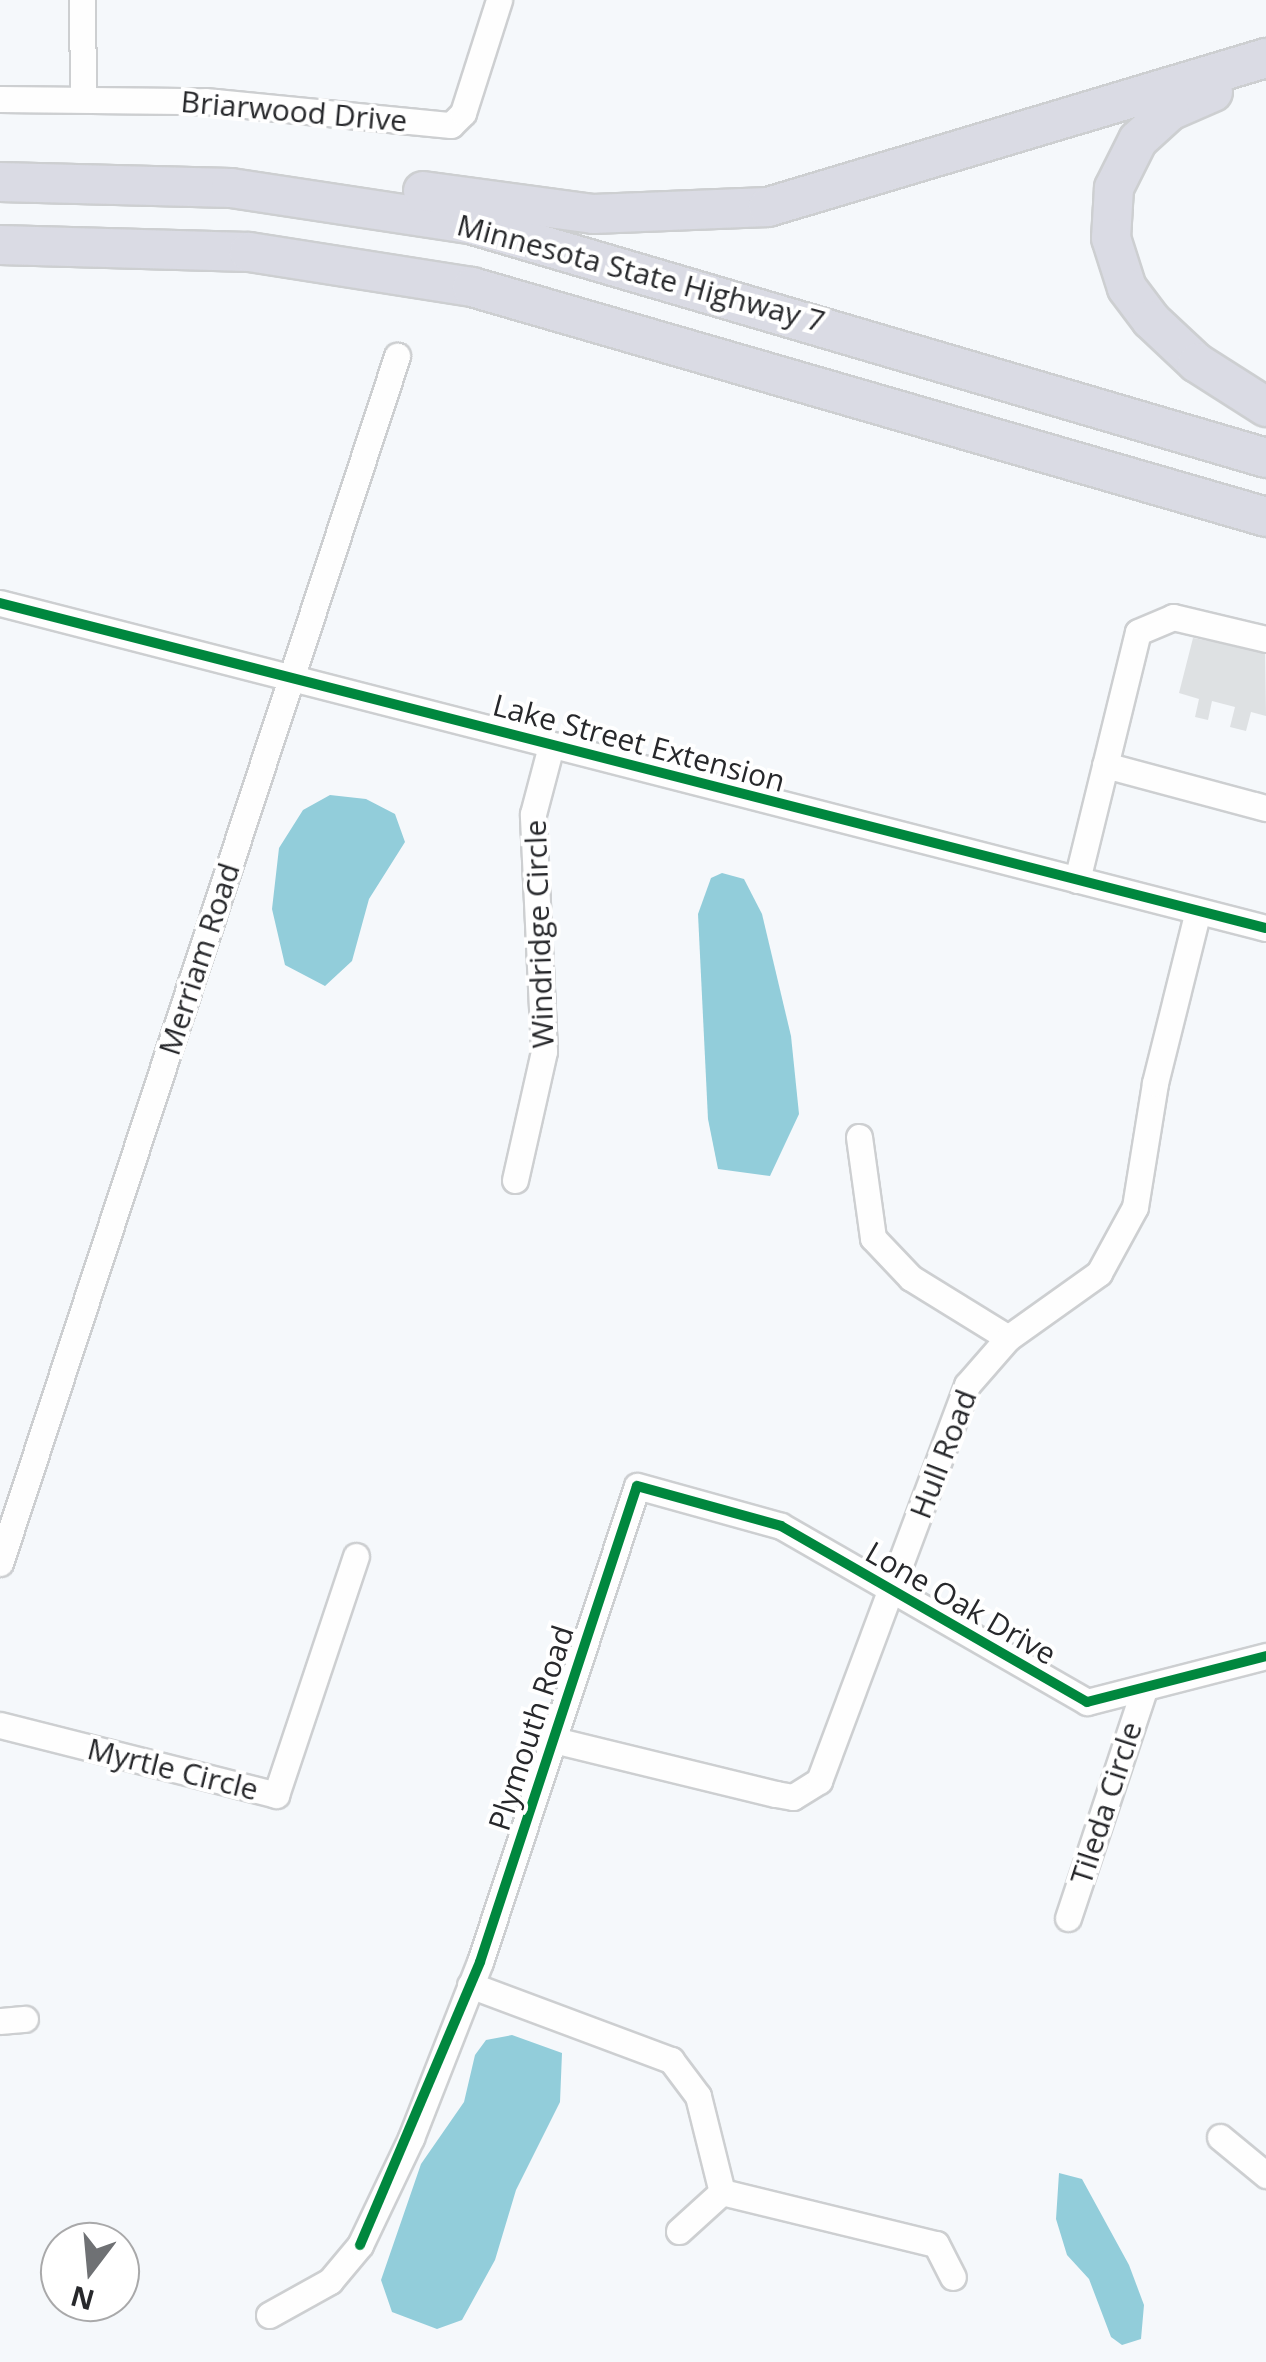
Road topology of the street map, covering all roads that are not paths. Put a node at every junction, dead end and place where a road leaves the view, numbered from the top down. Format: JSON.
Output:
{"nodes":[{"id":1,"x":82,"y":0,"type":"edge"},
{"id":2,"x":500,"y":0,"type":"edge"},
{"id":3,"x":1266,"y":58,"type":"edge"},
{"id":4,"x":1266,"y":78,"type":"edge"},
{"id":5,"x":83,"y":96,"type":"junction"},
{"id":6,"x":0,"y":98,"type":"edge"},
{"id":7,"x":108,"y":181,"type":"junction"},
{"id":8,"x":0,"y":182,"type":"edge"},
{"id":9,"x":106,"y":244,"type":"junction"},
{"id":10,"x":0,"y":245,"type":"edge"},
{"id":11,"x":0,"y":256,"type":"edge"},
{"id":12,"x":397,"y":356,"type":"dead end"},
{"id":13,"x":1266,"y":407,"type":"edge"},
{"id":14,"x":1266,"y":458,"type":"edge"},
{"id":15,"x":1074,"y":463,"type":"junction"},
{"id":16,"x":1266,"y":518,"type":"edge"},
{"id":17,"x":1266,"y":530,"type":"edge"},
{"id":18,"x":0,"y":604,"type":"edge"},
{"id":19,"x":1266,"y":639,"type":"edge"},
{"id":20,"x":289,"y":678,"type":"junction"},
{"id":21,"x":551,"y":746,"type":"junction"},
{"id":22,"x":1105,"y":765,"type":"junction"},
{"id":23,"x":1266,"y":808,"type":"edge"},
{"id":24,"x":1077,"y":880,"type":"junction"},
{"id":25,"x":1198,"y":911,"type":"junction"},
{"id":26,"x":1266,"y":928,"type":"edge"},
{"id":27,"x":859,"y":1137,"type":"dead end"},
{"id":28,"x":516,"y":1180,"type":"dead end"},
{"id":29,"x":1008,"y":1338,"type":"junction"},
{"id":30,"x":637,"y":1486,"type":"joint"},
{"id":31,"x":356,"y":1556,"type":"dead end"},
{"id":32,"x":0,"y":1562,"type":"edge"},
{"id":33,"x":891,"y":1591,"type":"junction"},
{"id":34,"x":1266,"y":1656,"type":"edge"},
{"id":35,"x":1144,"y":1689,"type":"junction"},
{"id":36,"x":0,"y":1725,"type":"edge"},
{"id":37,"x":554,"y":1740,"type":"junction"},
{"id":38,"x":1068,"y":1918,"type":"dead end"},
{"id":39,"x":470,"y":1985,"type":"junction"},
{"id":40,"x":1220,"y":2137,"type":"dead end"},
{"id":41,"x":1266,"y":2174,"type":"edge"},
{"id":42,"x":722,"y":2192,"type":"junction"},
{"id":43,"x":679,"y":2230,"type":"dead end"},
{"id":44,"x":953,"y":2277,"type":"dead end"},
{"id":45,"x":269,"y":2315,"type":"dead end"}],
"edges":[{"from":1,"to":5,"type":"street"},
{"from":2,"to":5,"type":"street","name":"Briarwood Drive"},
{"from":3,"to":7,"type":"highway"},
{"from":4,"to":13,"type":"highway"},
{"from":5,"to":6,"type":"street","name":"Briarwood Drive"},
{"from":7,"to":8,"type":"highway","name":"Minnesota State Highway 7"},
{"from":7,"to":14,"type":"highway","name":"Minnesota State Highway 7"},
{"from":9,"to":10,"type":"highway","name":"Minnesota State Highway 7"},
{"from":9,"to":11,"type":"highway"},
{"from":9,"to":15,"type":"highway","name":"Minnesota State Highway 7"},
{"from":12,"to":20,"type":"street","name":"Merriam Road"},
{"from":15,"to":16,"type":"highway","name":"Minnesota State Highway 7"},
{"from":15,"to":17,"type":"highway"},
{"from":18,"to":20,"type":"street","name":"Lake Street Extension"},
{"from":19,"to":22,"type":"street"},
{"from":20,"to":21,"type":"street","name":"Lake Street Extension"},
{"from":20,"to":32,"type":"street","name":"Merriam Road"},
{"from":21,"to":24,"type":"street","name":"Lake Street Extension"},
{"from":21,"to":28,"type":"street","name":"Windridge Circle"},
{"from":22,"to":23,"type":"street"},
{"from":22,"to":24,"type":"street"},
{"from":24,"to":25,"type":"street","name":"Lake Street Extension"},
{"from":25,"to":26,"type":"street","name":"Lake Street Extension"},
{"from":25,"to":29,"type":"street","name":"Hull Road"},
{"from":27,"to":29,"type":"street"},
{"from":29,"to":33,"type":"street","name":"Hull Road"},
{"from":30,"to":33,"type":"street","name":"Lone Oak Drive"},
{"from":30,"to":37,"type":"street","name":"Plymouth Road"},
{"from":31,"to":36,"type":"street","name":"Myrtle Circle"},
{"from":33,"to":35,"type":"street","name":"Lone Oak Drive"},
{"from":33,"to":37,"type":"street","name":"Hull Road"},
{"from":34,"to":35,"type":"street","name":"Lone Oak Drive"},
{"from":35,"to":38,"type":"street","name":"Tileda Circle"},
{"from":37,"to":39,"type":"street","name":"Plymouth Road"},
{"from":39,"to":42,"type":"street"},
{"from":39,"to":45,"type":"street","name":"Plymouth Road"},
{"from":40,"to":41,"type":"street"},
{"from":42,"to":43,"type":"street"},
{"from":42,"to":44,"type":"street"}]}
